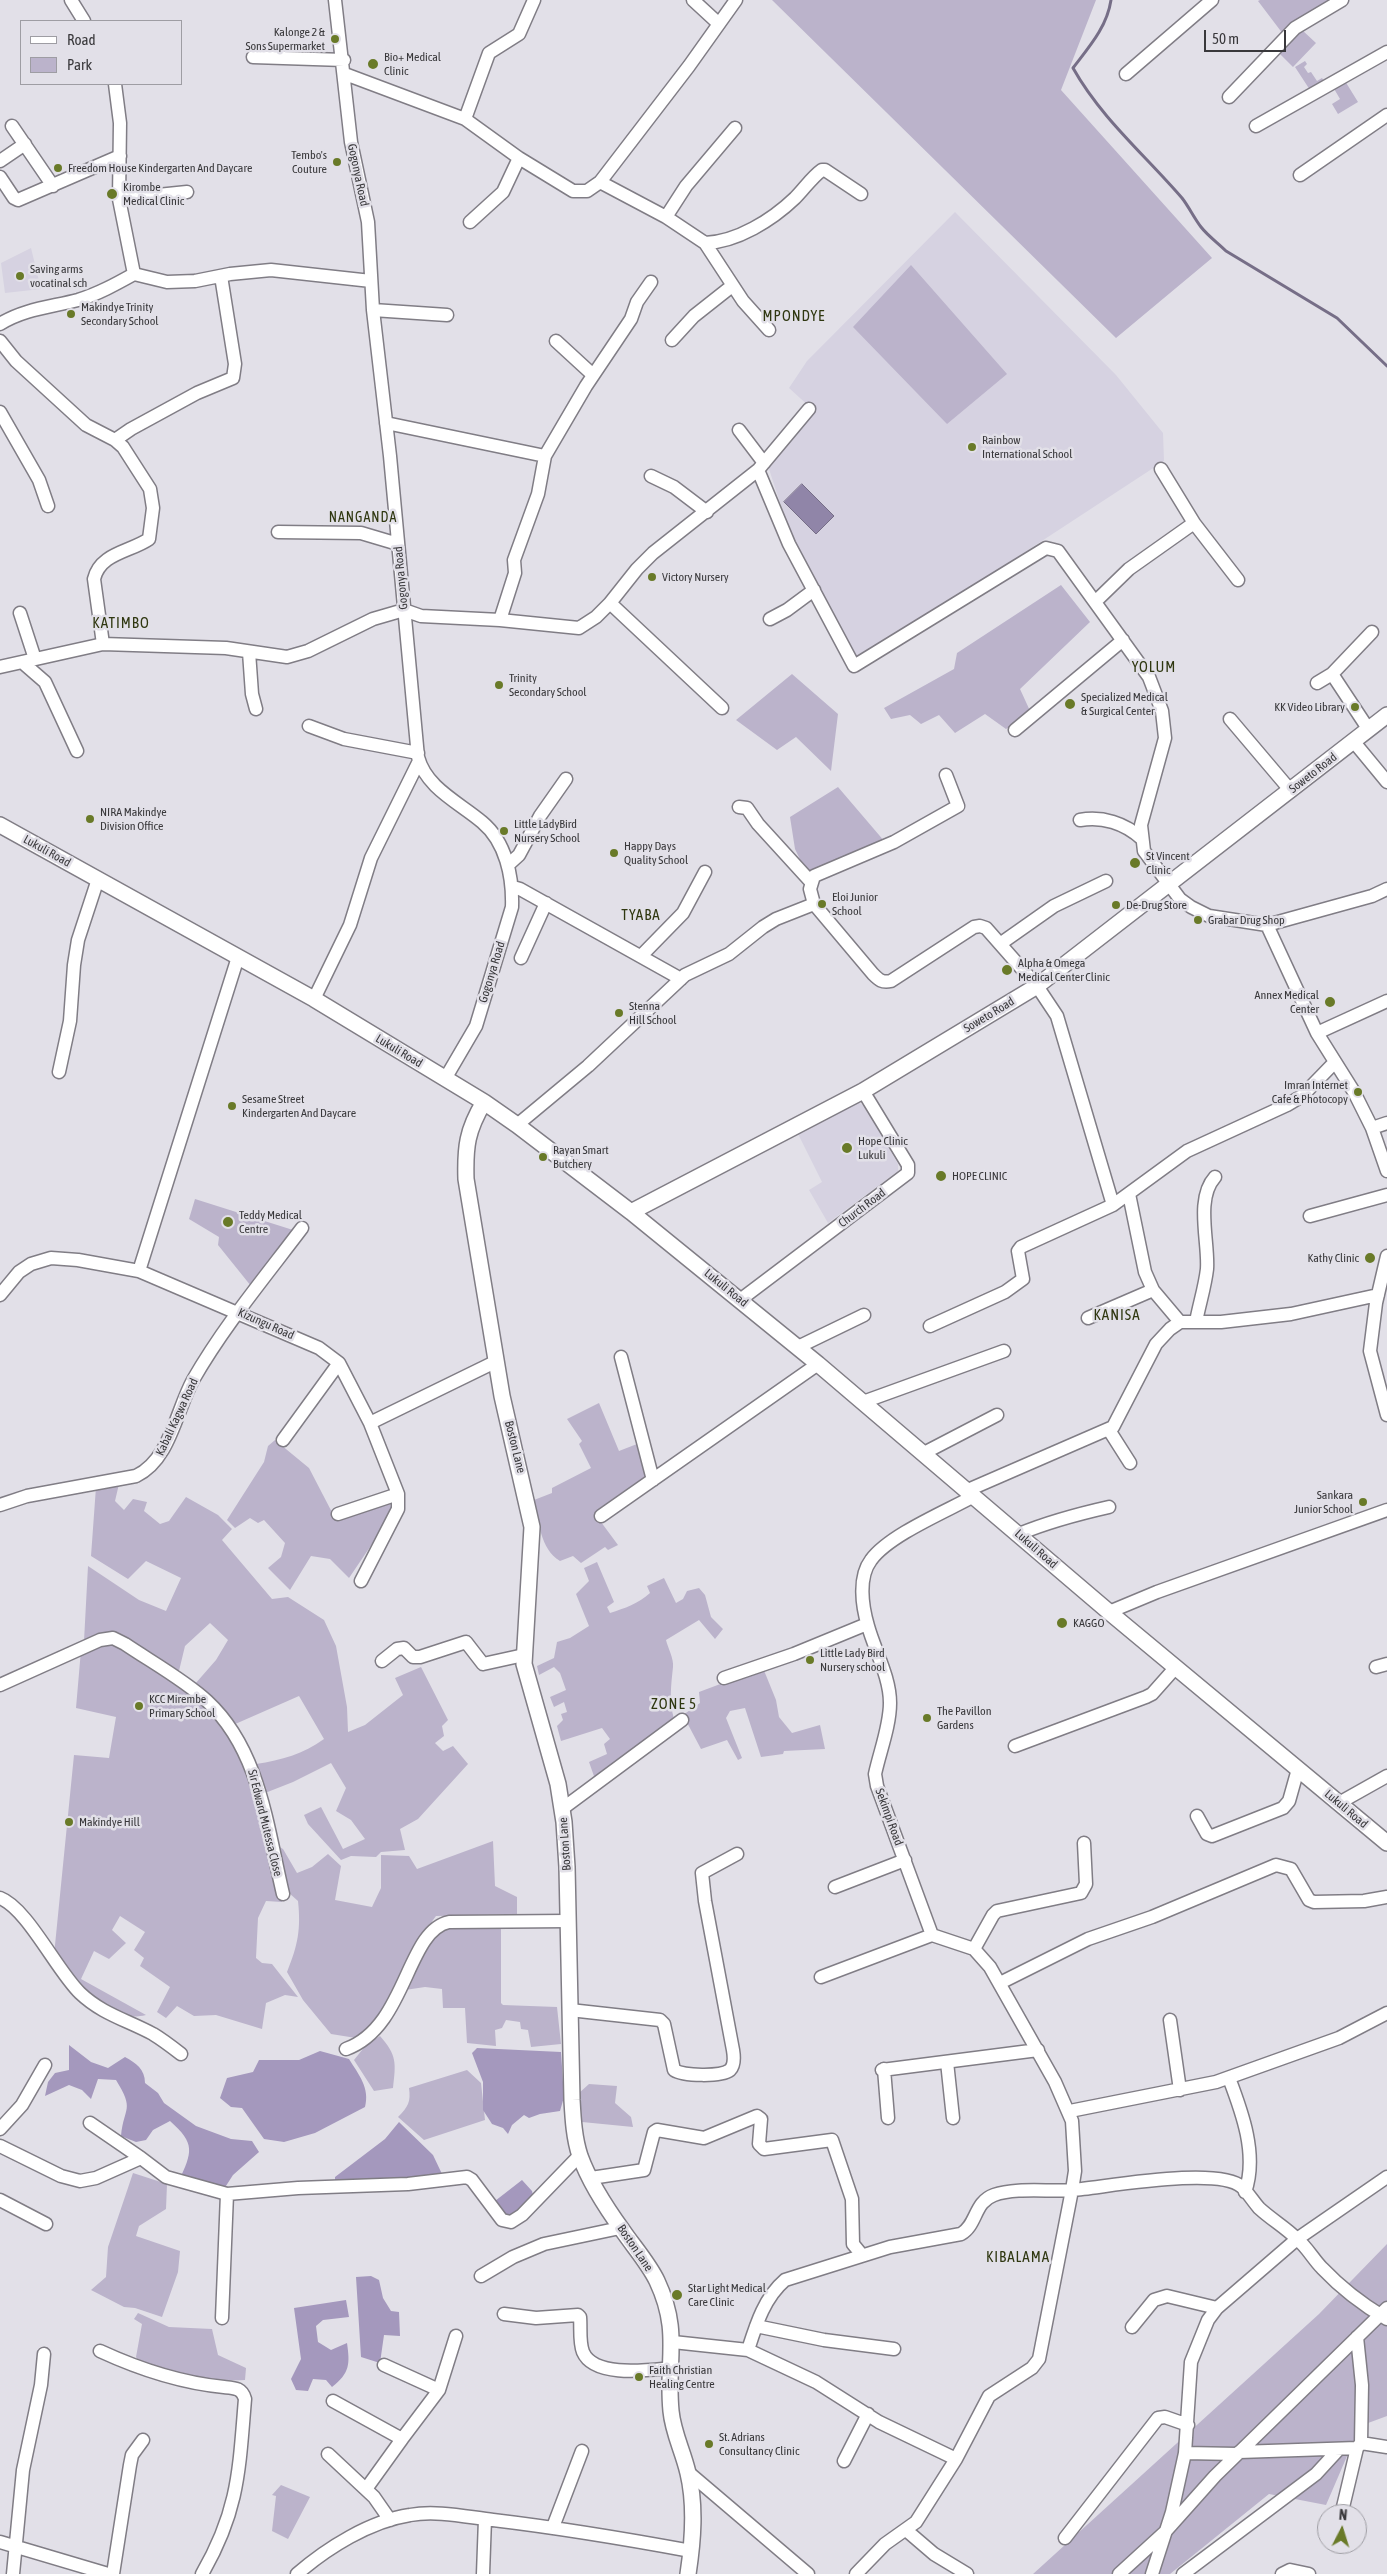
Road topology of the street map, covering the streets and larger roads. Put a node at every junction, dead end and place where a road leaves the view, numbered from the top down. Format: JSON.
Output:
{"nodes":[{"id":1,"x":71,"y":0,"type":"edge"},
{"id":2,"x":336,"y":0,"type":"edge"},
{"id":3,"x":534,"y":0,"type":"edge"},
{"id":4,"x":692,"y":0,"type":"edge"},
{"id":5,"x":736,"y":0,"type":"edge"},
{"id":6,"x":1212,"y":0,"type":"edge"},
{"id":7,"x":1342,"y":0,"type":"edge"},
{"id":8,"x":83,"y":20,"type":"edge"},
{"id":9,"x":719,"y":24,"type":"junction"},
{"id":10,"x":1387,"y":52,"type":"edge"},
{"id":11,"x":253,"y":57,"type":"dead end"},
{"id":12,"x":344,"y":60,"type":"junction"},
{"id":13,"x":345,"y":74,"type":"junction"},
{"id":14,"x":1126,"y":74,"type":"dead end"},
{"id":15,"x":115,"y":85,"type":"edge"},
{"id":16,"x":1229,"y":97,"type":"dead end"},
{"id":17,"x":1387,"y":115,"type":"edge"},
{"id":18,"x":465,"y":119,"type":"junction"},
{"id":19,"x":12,"y":126,"type":"dead end"},
{"id":20,"x":1256,"y":126,"type":"dead end"},
{"id":21,"x":735,"y":128,"type":"dead end"},
{"id":22,"x":25,"y":144,"type":"junction"},
{"id":23,"x":120,"y":156,"type":"junction"},
{"id":24,"x":519,"y":158,"type":"junction"},
{"id":25,"x":0,"y":161,"type":"edge"},
{"id":26,"x":1300,"y":174,"type":"dead end"},
{"id":27,"x":0,"y":177,"type":"edge"},
{"id":28,"x":600,"y":182,"type":"junction"},
{"id":29,"x":53,"y":186,"type":"junction"},
{"id":30,"x":187,"y":192,"type":"dead end"},
{"id":31,"x":861,"y":194,"type":"dead end"},
{"id":32,"x":119,"y":199,"type":"junction"},
{"id":33,"x":666,"y":217,"type":"junction"},
{"id":34,"x":470,"y":222,"type":"dead end"},
{"id":35,"x":705,"y":243,"type":"junction"},
{"id":36,"x":134,"y":274,"type":"junction"},
{"id":37,"x":220,"y":276,"type":"junction"},
{"id":38,"x":371,"y":281,"type":"junction"},
{"id":39,"x":651,"y":282,"type":"dead end"},
{"id":40,"x":732,"y":286,"type":"junction"},
{"id":41,"x":373,"y":310,"type":"junction"},
{"id":42,"x":447,"y":315,"type":"dead end"},
{"id":43,"x":0,"y":324,"type":"edge"},
{"id":44,"x":769,"y":330,"type":"dead end"},
{"id":45,"x":672,"y":340,"type":"dead end"},
{"id":46,"x":0,"y":342,"type":"edge"},
{"id":47,"x":556,"y":342,"type":"dead end"},
{"id":48,"x":593,"y":375,"type":"junction"},
{"id":49,"x":809,"y":409,"type":"dead end"},
{"id":50,"x":0,"y":412,"type":"edge"},
{"id":51,"x":386,"y":423,"type":"junction"},
{"id":52,"x":739,"y":430,"type":"dead end"},
{"id":53,"x":115,"y":440,"type":"junction"},
{"id":54,"x":545,"y":456,"type":"junction"},
{"id":55,"x":761,"y":467,"type":"junction"},
{"id":56,"x":1161,"y":469,"type":"dead end"},
{"id":57,"x":651,"y":476,"type":"dead end"},
{"id":58,"x":48,"y":506,"type":"dead end"},
{"id":59,"x":707,"y":512,"type":"junction"},
{"id":60,"x":1194,"y":524,"type":"junction"},
{"id":61,"x":278,"y":532,"type":"dead end"},
{"id":62,"x":398,"y":544,"type":"junction"},
{"id":63,"x":1238,"y":580,"type":"dead end"},
{"id":64,"x":814,"y":590,"type":"junction"},
{"id":65,"x":1095,"y":602,"type":"junction"},
{"id":66,"x":610,"y":603,"type":"junction"},
{"id":67,"x":404,"y":610,"type":"junction"},
{"id":68,"x":20,"y":612,"type":"dead end"},
{"id":69,"x":770,"y":619,"type":"dead end"},
{"id":70,"x":500,"y":620,"type":"junction"},
{"id":71,"x":1372,"y":632,"type":"dead end"},
{"id":72,"x":1122,"y":640,"type":"junction"},
{"id":73,"x":103,"y":644,"type":"junction"},
{"id":74,"x":249,"y":652,"type":"junction"},
{"id":75,"x":28,"y":661,"type":"junction"},
{"id":76,"x":0,"y":667,"type":"edge"},
{"id":77,"x":1332,"y":674,"type":"junction"},
{"id":78,"x":1317,"y":683,"type":"dead end"},
{"id":79,"x":722,"y":708,"type":"dead end"},
{"id":80,"x":256,"y":710,"type":"dead end"},
{"id":81,"x":1387,"y":715,"type":"edge"},
{"id":82,"x":1230,"y":719,"type":"dead end"},
{"id":83,"x":308,"y":726,"type":"dead end"},
{"id":84,"x":1014,"y":730,"type":"dead end"},
{"id":85,"x":1370,"y":730,"type":"junction"},
{"id":86,"x":1354,"y":742,"type":"junction"},
{"id":87,"x":78,"y":750,"type":"dead end"},
{"id":88,"x":418,"y":757,"type":"junction"},
{"id":89,"x":946,"y":775,"type":"dead end"},
{"id":90,"x":566,"y":779,"type":"dead end"},
{"id":91,"x":1387,"y":782,"type":"edge"},
{"id":92,"x":1291,"y":791,"type":"junction"},
{"id":93,"x":739,"y":807,"type":"dead end"},
{"id":94,"x":1080,"y":820,"type":"dead end"},
{"id":95,"x":0,"y":825,"type":"edge"},
{"id":96,"x":1142,"y":838,"type":"junction"},
{"id":97,"x":508,"y":865,"type":"junction"},
{"id":98,"x":705,"y":872,"type":"dead end"},
{"id":99,"x":98,"y":880,"type":"junction"},
{"id":100,"x":810,"y":881,"type":"junction"},
{"id":101,"x":1106,"y":881,"type":"dead end"},
{"id":102,"x":1168,"y":885,"type":"junction"},
{"id":103,"x":513,"y":888,"type":"junction"},
{"id":104,"x":1387,"y":889,"type":"edge"},
{"id":105,"x":546,"y":903,"type":"junction"},
{"id":106,"x":814,"y":904,"type":"junction"},
{"id":107,"x":1268,"y":925,"type":"junction"},
{"id":108,"x":1000,"y":944,"type":"junction"},
{"id":109,"x":641,"y":956,"type":"junction"},
{"id":110,"x":238,"y":957,"type":"junction"},
{"id":111,"x":521,"y":958,"type":"dead end"},
{"id":112,"x":681,"y":978,"type":"junction"},
{"id":113,"x":1037,"y":986,"type":"junction"},
{"id":114,"x":314,"y":999,"type":"junction"},
{"id":115,"x":1387,"y":1000,"type":"edge"},
{"id":116,"x":1316,"y":1033,"type":"junction"},
{"id":117,"x":1334,"y":1063,"type":"junction"},
{"id":118,"x":59,"y":1072,"type":"dead end"},
{"id":119,"x":445,"y":1078,"type":"junction"},
{"id":120,"x":863,"y":1092,"type":"junction"},
{"id":121,"x":484,"y":1102,"type":"junction"},
{"id":122,"x":1387,"y":1123,"type":"edge"},
{"id":123,"x":517,"y":1125,"type":"junction"},
{"id":124,"x":1372,"y":1128,"type":"junction"},
{"id":125,"x":1387,"y":1172,"type":"edge"},
{"id":126,"x":1215,"y":1176,"type":"dead end"},
{"id":127,"x":1129,"y":1194,"type":"junction"},
{"id":128,"x":1387,"y":1196,"type":"edge"},
{"id":129,"x":1113,"y":1205,"type":"junction"},
{"id":130,"x":631,"y":1212,"type":"junction"},
{"id":131,"x":1310,"y":1216,"type":"dead end"},
{"id":132,"x":302,"y":1228,"type":"dead end"},
{"id":133,"x":1387,"y":1256,"type":"edge"},
{"id":134,"x":139,"y":1270,"type":"junction"},
{"id":135,"x":1153,"y":1290,"type":"junction"},
{"id":136,"x":0,"y":1295,"type":"edge"},
{"id":137,"x":1378,"y":1295,"type":"junction"},
{"id":138,"x":740,"y":1300,"type":"junction"},
{"id":139,"x":239,"y":1312,"type":"junction"},
{"id":140,"x":864,"y":1315,"type":"dead end"},
{"id":141,"x":1088,"y":1318,"type":"dead end"},
{"id":142,"x":1180,"y":1322,"type":"junction"},
{"id":143,"x":1196,"y":1322,"type":"junction"},
{"id":144,"x":930,"y":1326,"type":"dead end"},
{"id":145,"x":798,"y":1348,"type":"junction"},
{"id":146,"x":1004,"y":1351,"type":"dead end"},
{"id":147,"x":621,"y":1357,"type":"dead end"},
{"id":148,"x":497,"y":1361,"type":"junction"},
{"id":149,"x":339,"y":1363,"type":"junction"},
{"id":150,"x":818,"y":1364,"type":"junction"},
{"id":151,"x":863,"y":1402,"type":"junction"},
{"id":152,"x":998,"y":1415,"type":"dead end"},
{"id":153,"x":1387,"y":1415,"type":"edge"},
{"id":154,"x":370,"y":1423,"type":"junction"},
{"id":155,"x":1109,"y":1430,"type":"junction"},
{"id":156,"x":283,"y":1440,"type":"dead end"},
{"id":157,"x":924,"y":1453,"type":"junction"},
{"id":158,"x":1130,"y":1463,"type":"dead end"},
{"id":159,"x":653,"y":1480,"type":"junction"},
{"id":160,"x":971,"y":1493,"type":"junction"},
{"id":161,"x":398,"y":1494,"type":"junction"},
{"id":162,"x":0,"y":1505,"type":"edge"},
{"id":163,"x":1109,"y":1507,"type":"dead end"},
{"id":164,"x":1387,"y":1510,"type":"edge"},
{"id":165,"x":338,"y":1514,"type":"dead end"},
{"id":166,"x":601,"y":1516,"type":"dead end"},
{"id":167,"x":1019,"y":1534,"type":"junction"},
{"id":168,"x":361,"y":1581,"type":"dead end"},
{"id":169,"x":1110,"y":1612,"type":"junction"},
{"id":170,"x":867,"y":1624,"type":"junction"},
{"id":171,"x":524,"y":1655,"type":"junction"},
{"id":172,"x":382,"y":1661,"type":"dead end"},
{"id":173,"x":1176,"y":1667,"type":"junction"},
{"id":174,"x":724,"y":1678,"type":"dead end"},
{"id":175,"x":0,"y":1685,"type":"edge"},
{"id":176,"x":682,"y":1720,"type":"dead end"},
{"id":177,"x":1016,"y":1746,"type":"dead end"},
{"id":178,"x":1298,"y":1769,"type":"junction"},
{"id":179,"x":1387,"y":1776,"type":"edge"},
{"id":180,"x":1340,"y":1803,"type":"junction"},
{"id":181,"x":562,"y":1809,"type":"junction"},
{"id":182,"x":1197,"y":1816,"type":"dead end"},
{"id":183,"x":1084,"y":1843,"type":"dead end"},
{"id":184,"x":1387,"y":1843,"type":"edge"},
{"id":185,"x":737,"y":1854,"type":"dead end"},
{"id":186,"x":905,"y":1860,"type":"junction"},
{"id":187,"x":835,"y":1887,"type":"dead end"},
{"id":188,"x":283,"y":1894,"type":"dead end"},
{"id":189,"x":1387,"y":1897,"type":"edge"},
{"id":190,"x":0,"y":1898,"type":"edge"},
{"id":191,"x":568,"y":1921,"type":"junction"},
{"id":192,"x":932,"y":1935,"type":"junction"},
{"id":193,"x":974,"y":1949,"type":"junction"},
{"id":194,"x":821,"y":1976,"type":"dead end"},
{"id":195,"x":1000,"y":1983,"type":"junction"},
{"id":196,"x":570,"y":2010,"type":"junction"},
{"id":197,"x":1387,"y":2013,"type":"edge"},
{"id":198,"x":1170,"y":2020,"type":"dead end"},
{"id":199,"x":346,"y":2049,"type":"dead end"},
{"id":200,"x":1038,"y":2050,"type":"junction"},
{"id":201,"x":181,"y":2054,"type":"dead end"},
{"id":202,"x":947,"y":2062,"type":"junction"},
{"id":203,"x":45,"y":2065,"type":"dead end"},
{"id":204,"x":1229,"y":2078,"type":"junction"},
{"id":205,"x":1180,"y":2090,"type":"junction"},
{"id":206,"x":1070,"y":2111,"type":"junction"},
{"id":207,"x":888,"y":2118,"type":"dead end"},
{"id":208,"x":953,"y":2118,"type":"dead end"},
{"id":209,"x":90,"y":2123,"type":"dead end"},
{"id":210,"x":0,"y":2129,"type":"edge"},
{"id":211,"x":0,"y":2146,"type":"edge"},
{"id":212,"x":580,"y":2156,"type":"junction"},
{"id":213,"x":141,"y":2158,"type":"junction"},
{"id":214,"x":590,"y":2178,"type":"junction"},
{"id":215,"x":1384,"y":2179,"type":"edge"},
{"id":216,"x":1072,"y":2190,"type":"junction"},
{"id":217,"x":1246,"y":2192,"type":"junction"},
{"id":218,"x":227,"y":2194,"type":"junction"},
{"id":219,"x":0,"y":2200,"type":"edge"},
{"id":220,"x":46,"y":2224,"type":"dead end"},
{"id":221,"x":620,"y":2228,"type":"junction"},
{"id":222,"x":1297,"y":2239,"type":"junction"},
{"id":223,"x":862,"y":2255,"type":"junction"},
{"id":224,"x":481,"y":2276,"type":"dead end"},
{"id":225,"x":1217,"y":2308,"type":"junction"},
{"id":226,"x":504,"y":2314,"type":"dead end"},
{"id":227,"x":1385,"y":2314,"type":"edge"},
{"id":228,"x":222,"y":2318,"type":"dead end"},
{"id":229,"x":756,"y":2326,"type":"junction"},
{"id":230,"x":1132,"y":2327,"type":"dead end"},
{"id":231,"x":456,"y":2336,"type":"dead end"},
{"id":232,"x":1357,"y":2337,"type":"junction"},
{"id":233,"x":672,"y":2342,"type":"junction"},
{"id":234,"x":894,"y":2349,"type":"dead end"},
{"id":235,"x":748,"y":2350,"type":"junction"},
{"id":236,"x":100,"y":2351,"type":"dead end"},
{"id":237,"x":44,"y":2354,"type":"dead end"},
{"id":238,"x":384,"y":2365,"type":"dead end"},
{"id":239,"x":671,"y":2368,"type":"junction"},
{"id":240,"x":439,"y":2390,"type":"junction"},
{"id":241,"x":333,"y":2401,"type":"dead end"},
{"id":242,"x":868,"y":2414,"type":"junction"},
{"id":243,"x":1188,"y":2425,"type":"junction"},
{"id":244,"x":402,"y":2439,"type":"junction"},
{"id":245,"x":143,"y":2440,"type":"dead end"},
{"id":246,"x":1359,"y":2446,"type":"junction"},
{"id":247,"x":1387,"y":2447,"type":"edge"},
{"id":248,"x":1339,"y":2449,"type":"junction"},
{"id":249,"x":582,"y":2451,"type":"dead end"},
{"id":250,"x":1185,"y":2453,"type":"junction"},
{"id":251,"x":1238,"y":2453,"type":"junction"},
{"id":252,"x":328,"y":2454,"type":"dead end"},
{"id":253,"x":956,"y":2459,"type":"junction"},
{"id":254,"x":844,"y":2461,"type":"dead end"},
{"id":255,"x":688,"y":2472,"type":"junction"},
{"id":256,"x":366,"y":2489,"type":"junction"},
{"id":257,"x":1344,"y":2504,"type":"edge"},
{"id":258,"x":485,"y":2519,"type":"junction"},
{"id":259,"x":390,"y":2520,"type":"junction"},
{"id":260,"x":553,"y":2527,"type":"junction"},
{"id":261,"x":906,"y":2530,"type":"junction"},
{"id":262,"x":1165,"y":2532,"type":"junction"},
{"id":263,"x":1065,"y":2538,"type":"dead end"},
{"id":264,"x":0,"y":2542,"type":"edge"},
{"id":265,"x":16,"y":2548,"type":"junction"},
{"id":266,"x":692,"y":2551,"type":"junction"},
{"id":267,"x":13,"y":2574,"type":"edge"},
{"id":268,"x":108,"y":2574,"type":"edge"},
{"id":269,"x":113,"y":2574,"type":"edge"},
{"id":270,"x":202,"y":2574,"type":"edge"},
{"id":271,"x":297,"y":2574,"type":"edge"},
{"id":272,"x":483,"y":2574,"type":"edge"},
{"id":273,"x":688,"y":2574,"type":"edge"},
{"id":274,"x":808,"y":2574,"type":"edge"},
{"id":275,"x":856,"y":2574,"type":"edge"},
{"id":276,"x":967,"y":2574,"type":"edge"},
{"id":277,"x":1119,"y":2574,"type":"edge"},
{"id":278,"x":1152,"y":2574,"type":"edge"},
{"id":279,"x":1183,"y":2574,"type":"edge"},
{"id":280,"x":1282,"y":2574,"type":"edge"},
{"id":281,"x":1310,"y":2574,"type":"edge"}],
"edges":[{"from":1,"to":8,"type":"street"},
{"from":2,"to":12,"type":"street","name":"Gogonya Road"},
{"from":3,"to":18,"type":"street"},
{"from":4,"to":9,"type":"street"},
{"from":5,"to":9,"type":"street"},
{"from":6,"to":14,"type":"street"},
{"from":7,"to":16,"type":"street"},
{"from":9,"to":28,"type":"street"},
{"from":10,"to":20,"type":"street"},
{"from":11,"to":12,"type":"street"},
{"from":12,"to":13,"type":"street","name":"Gogonya Road"},
{"from":13,"to":18,"type":"street"},
{"from":13,"to":38,"type":"street","name":"Gogonya Road"},
{"from":15,"to":23,"type":"street"},
{"from":17,"to":26,"type":"street"},
{"from":18,"to":24,"type":"street"},
{"from":19,"to":22,"type":"street"},
{"from":21,"to":33,"type":"street"},
{"from":22,"to":25,"type":"street"},
{"from":22,"to":29,"type":"street"},
{"from":23,"to":29,"type":"street"},
{"from":23,"to":32,"type":"street"},
{"from":24,"to":28,"type":"street"},
{"from":24,"to":34,"type":"street"},
{"from":27,"to":29,"type":"street"},
{"from":28,"to":33,"type":"street"},
{"from":30,"to":32,"type":"street"},
{"from":31,"to":35,"type":"street"},
{"from":32,"to":36,"type":"street"},
{"from":33,"to":35,"type":"street"},
{"from":35,"to":40,"type":"street"},
{"from":36,"to":37,"type":"street"},
{"from":36,"to":43,"type":"street"},
{"from":37,"to":38,"type":"street"},
{"from":37,"to":53,"type":"street"},
{"from":38,"to":41,"type":"street","name":"Gogonya Road"},
{"from":39,"to":48,"type":"street"},
{"from":40,"to":44,"type":"street"},
{"from":40,"to":45,"type":"street"},
{"from":41,"to":42,"type":"street"},
{"from":41,"to":51,"type":"street","name":"Gogonya Road"},
{"from":46,"to":53,"type":"street"},
{"from":47,"to":48,"type":"street"},
{"from":48,"to":54,"type":"street"},
{"from":49,"to":55,"type":"street"},
{"from":50,"to":58,"type":"street"},
{"from":51,"to":54,"type":"street"},
{"from":51,"to":62,"type":"street","name":"Gogonya Road"},
{"from":52,"to":55,"type":"street"},
{"from":53,"to":73,"type":"street"},
{"from":54,"to":70,"type":"street"},
{"from":55,"to":59,"type":"street"},
{"from":55,"to":64,"type":"street"},
{"from":56,"to":60,"type":"street"},
{"from":57,"to":59,"type":"street"},
{"from":59,"to":66,"type":"street"},
{"from":60,"to":63,"type":"street"},
{"from":60,"to":65,"type":"street"},
{"from":61,"to":62,"type":"street"},
{"from":62,"to":67,"type":"street","name":"Gogonya Road"},
{"from":64,"to":65,"type":"street"},
{"from":64,"to":69,"type":"street"},
{"from":65,"to":72,"type":"street"},
{"from":66,"to":70,"type":"street"},
{"from":66,"to":79,"type":"street"},
{"from":67,"to":70,"type":"street"},
{"from":67,"to":74,"type":"street"},
{"from":67,"to":88,"type":"street","name":"Gogonya Road"},
{"from":68,"to":75,"type":"street"},
{"from":71,"to":77,"type":"street"},
{"from":72,"to":84,"type":"street"},
{"from":72,"to":96,"type":"street"},
{"from":73,"to":74,"type":"street"},
{"from":73,"to":75,"type":"street"},
{"from":74,"to":80,"type":"street"},
{"from":75,"to":76,"type":"street"},
{"from":75,"to":87,"type":"street"},
{"from":77,"to":78,"type":"street"},
{"from":77,"to":85,"type":"street"},
{"from":81,"to":85,"type":"street","name":"Soweto Road"},
{"from":82,"to":92,"type":"street"},
{"from":83,"to":88,"type":"street"},
{"from":85,"to":86,"type":"street","name":"Soweto Road"},
{"from":86,"to":91,"type":"street"},
{"from":86,"to":92,"type":"street","name":"Soweto Road"},
{"from":88,"to":97,"type":"street","name":"Gogonya Road"},
{"from":88,"to":114,"type":"street"},
{"from":89,"to":100,"type":"street"},
{"from":90,"to":97,"type":"street"},
{"from":92,"to":102,"type":"street","name":"Soweto Road"},
{"from":93,"to":100,"type":"street"},
{"from":94,"to":96,"type":"street"},
{"from":95,"to":99,"type":"street","name":"Lukuli Road"},
{"from":96,"to":102,"type":"street"},
{"from":97,"to":103,"type":"street","name":"Gogonya Road"},
{"from":98,"to":109,"type":"street"},
{"from":99,"to":110,"type":"street","name":"Lukuli Road"},
{"from":99,"to":118,"type":"street"},
{"from":100,"to":106,"type":"street"},
{"from":101,"to":108,"type":"street"},
{"from":102,"to":107,"type":"street"},
{"from":102,"to":113,"type":"street","name":"Soweto Road"},
{"from":103,"to":105,"type":"street"},
{"from":103,"to":119,"type":"street","name":"Gogonya Road"},
{"from":104,"to":107,"type":"street"},
{"from":105,"to":109,"type":"street"},
{"from":105,"to":111,"type":"street"},
{"from":106,"to":108,"type":"street"},
{"from":106,"to":112,"type":"street"},
{"from":107,"to":116,"type":"street"},
{"from":108,"to":113,"type":"street"},
{"from":109,"to":112,"type":"street"},
{"from":110,"to":114,"type":"street","name":"Lukuli Road"},
{"from":110,"to":134,"type":"street"},
{"from":112,"to":123,"type":"street"},
{"from":113,"to":120,"type":"street","name":"Soweto Road"},
{"from":113,"to":129,"type":"street"},
{"from":114,"to":119,"type":"street","name":"Lukuli Road"},
{"from":115,"to":116,"type":"street"},
{"from":116,"to":117,"type":"street"},
{"from":117,"to":124,"type":"street"},
{"from":117,"to":127,"type":"street"},
{"from":119,"to":121,"type":"street","name":"Lukuli Road"},
{"from":120,"to":130,"type":"street","name":"Soweto Road"},
{"from":120,"to":138,"type":"street","name":"Church Road"},
{"from":121,"to":123,"type":"street","name":"Lukuli Road"},
{"from":121,"to":148,"type":"street","name":"Boston Lane"},
{"from":122,"to":124,"type":"street"},
{"from":123,"to":130,"type":"street","name":"Lukuli Road"},
{"from":124,"to":125,"type":"street"},
{"from":126,"to":143,"type":"street"},
{"from":127,"to":129,"type":"street"},
{"from":127,"to":135,"type":"street"},
{"from":128,"to":131,"type":"street"},
{"from":129,"to":144,"type":"street"},
{"from":130,"to":138,"type":"street","name":"Lukuli Road"},
{"from":132,"to":139,"type":"street","name":"Kabali Kagwa Road"},
{"from":133,"to":137,"type":"street"},
{"from":134,"to":136,"type":"street","name":"Kizungu Road"},
{"from":134,"to":139,"type":"street","name":"Kizungu Road"},
{"from":135,"to":141,"type":"street"},
{"from":135,"to":142,"type":"street"},
{"from":137,"to":143,"type":"street"},
{"from":137,"to":153,"type":"street"},
{"from":138,"to":145,"type":"street","name":"Lukuli Road"},
{"from":139,"to":149,"type":"street","name":"Kizungu Road"},
{"from":139,"to":162,"type":"street","name":"Kabali Kagwa Road"},
{"from":140,"to":145,"type":"street"},
{"from":142,"to":143,"type":"street"},
{"from":142,"to":155,"type":"street"},
{"from":145,"to":150,"type":"street","name":"Lukuli Road"},
{"from":146,"to":151,"type":"street"},
{"from":147,"to":159,"type":"street"},
{"from":148,"to":154,"type":"street"},
{"from":148,"to":171,"type":"street","name":"Boston Lane"},
{"from":149,"to":154,"type":"street","name":"Kizungu Road"},
{"from":149,"to":156,"type":"street"},
{"from":150,"to":151,"type":"street","name":"Lukuli Road"},
{"from":150,"to":159,"type":"street"},
{"from":151,"to":157,"type":"street","name":"Lukuli Road"},
{"from":152,"to":157,"type":"street"},
{"from":154,"to":161,"type":"street","name":"Kizungu Road"},
{"from":155,"to":158,"type":"street"},
{"from":155,"to":160,"type":"street","name":"Sekimpi Road"},
{"from":157,"to":160,"type":"street","name":"Lukuli Road"},
{"from":159,"to":166,"type":"street"},
{"from":160,"to":167,"type":"street","name":"Lukuli Road"},
{"from":160,"to":170,"type":"street","name":"Sekimpi Road"},
{"from":161,"to":165,"type":"street"},
{"from":161,"to":168,"type":"street"},
{"from":163,"to":167,"type":"street"},
{"from":164,"to":169,"type":"street"},
{"from":167,"to":169,"type":"street","name":"Lukuli Road"},
{"from":169,"to":173,"type":"street","name":"Lukuli Road"},
{"from":170,"to":174,"type":"street"},
{"from":170,"to":186,"type":"street","name":"Sekimpi Road"},
{"from":171,"to":172,"type":"street"},
{"from":171,"to":181,"type":"street","name":"Boston Lane"},
{"from":173,"to":177,"type":"street"},
{"from":173,"to":178,"type":"street","name":"Lukuli Road"},
{"from":175,"to":188,"type":"street","name":"Sir Edward Mutessa Close"},
{"from":176,"to":181,"type":"street"},
{"from":178,"to":180,"type":"street","name":"Lukuli Road"},
{"from":178,"to":182,"type":"street"},
{"from":179,"to":180,"type":"street"},
{"from":180,"to":184,"type":"street","name":"Lukuli Road"},
{"from":181,"to":191,"type":"street","name":"Boston Lane"},
{"from":183,"to":193,"type":"street"},
{"from":185,"to":196,"type":"street"},
{"from":186,"to":187,"type":"street"},
{"from":186,"to":192,"type":"street","name":"Sekimpi Road"},
{"from":189,"to":195,"type":"street"},
{"from":190,"to":201,"type":"street"},
{"from":191,"to":196,"type":"street","name":"Boston Lane"},
{"from":191,"to":199,"type":"street"},
{"from":192,"to":193,"type":"street"},
{"from":192,"to":194,"type":"street"},
{"from":193,"to":195,"type":"street"},
{"from":195,"to":200,"type":"street"},
{"from":196,"to":212,"type":"street","name":"Boston Lane"},
{"from":197,"to":204,"type":"street"},
{"from":198,"to":205,"type":"street"},
{"from":200,"to":202,"type":"street"},
{"from":200,"to":206,"type":"street"},
{"from":202,"to":207,"type":"street"},
{"from":202,"to":208,"type":"street"},
{"from":203,"to":210,"type":"street"},
{"from":204,"to":205,"type":"street"},
{"from":204,"to":217,"type":"street"},
{"from":205,"to":206,"type":"street"},
{"from":206,"to":216,"type":"street"},
{"from":209,"to":213,"type":"street"},
{"from":211,"to":213,"type":"street"},
{"from":212,"to":214,"type":"street","name":"Boston Lane"},
{"from":212,"to":218,"type":"street"},
{"from":213,"to":218,"type":"street"},
{"from":214,"to":221,"type":"street","name":"Boston Lane"},
{"from":214,"to":223,"type":"street"},
{"from":215,"to":222,"type":"street"},
{"from":216,"to":217,"type":"street"},
{"from":216,"to":223,"type":"street"},
{"from":216,"to":253,"type":"street"},
{"from":217,"to":222,"type":"street"},
{"from":218,"to":228,"type":"street"},
{"from":219,"to":220,"type":"street"},
{"from":221,"to":224,"type":"street"},
{"from":221,"to":233,"type":"street","name":"Boston Lane"},
{"from":222,"to":225,"type":"street"},
{"from":222,"to":227,"type":"street"},
{"from":223,"to":229,"type":"street"},
{"from":225,"to":230,"type":"street"},
{"from":225,"to":243,"type":"street"},
{"from":226,"to":239,"type":"street"},
{"from":227,"to":232,"type":"street"},
{"from":229,"to":234,"type":"street"},
{"from":229,"to":235,"type":"street"},
{"from":231,"to":240,"type":"street"},
{"from":232,"to":246,"type":"street"},
{"from":232,"to":251,"type":"street"},
{"from":233,"to":235,"type":"street"},
{"from":233,"to":239,"type":"street","name":"Boston Lane"},
{"from":235,"to":242,"type":"street"},
{"from":236,"to":270,"type":"street"},
{"from":237,"to":265,"type":"street"},
{"from":238,"to":240,"type":"street"},
{"from":239,"to":255,"type":"street","name":"Boston Lane"},
{"from":240,"to":244,"type":"street"},
{"from":241,"to":244,"type":"street"},
{"from":242,"to":253,"type":"street"},
{"from":242,"to":254,"type":"street"},
{"from":243,"to":250,"type":"street"},
{"from":243,"to":263,"type":"street"},
{"from":244,"to":256,"type":"street"},
{"from":245,"to":269,"type":"street"},
{"from":246,"to":247,"type":"street"},
{"from":246,"to":248,"type":"street"},
{"from":246,"to":257,"type":"street"},
{"from":248,"to":251,"type":"street"},
{"from":248,"to":279,"type":"street"},
{"from":249,"to":260,"type":"street"},
{"from":250,"to":251,"type":"street"},
{"from":250,"to":262,"type":"street"},
{"from":251,"to":262,"type":"street"},
{"from":252,"to":256,"type":"street"},
{"from":253,"to":261,"type":"street"},
{"from":255,"to":266,"type":"street","name":"Boston Lane"},
{"from":255,"to":274,"type":"street"},
{"from":256,"to":259,"type":"street"},
{"from":258,"to":259,"type":"street"},
{"from":258,"to":260,"type":"street"},
{"from":258,"to":272,"type":"street"},
{"from":259,"to":271,"type":"street"},
{"from":260,"to":266,"type":"street"},
{"from":261,"to":275,"type":"street"},
{"from":261,"to":276,"type":"street"},
{"from":262,"to":277,"type":"street"},
{"from":262,"to":278,"type":"street"},
{"from":264,"to":265,"type":"street"},
{"from":265,"to":267,"type":"street"},
{"from":265,"to":268,"type":"street"},
{"from":266,"to":273,"type":"street","name":"Boston Lane"},
{"from":280,"to":281,"type":"street"}]}
